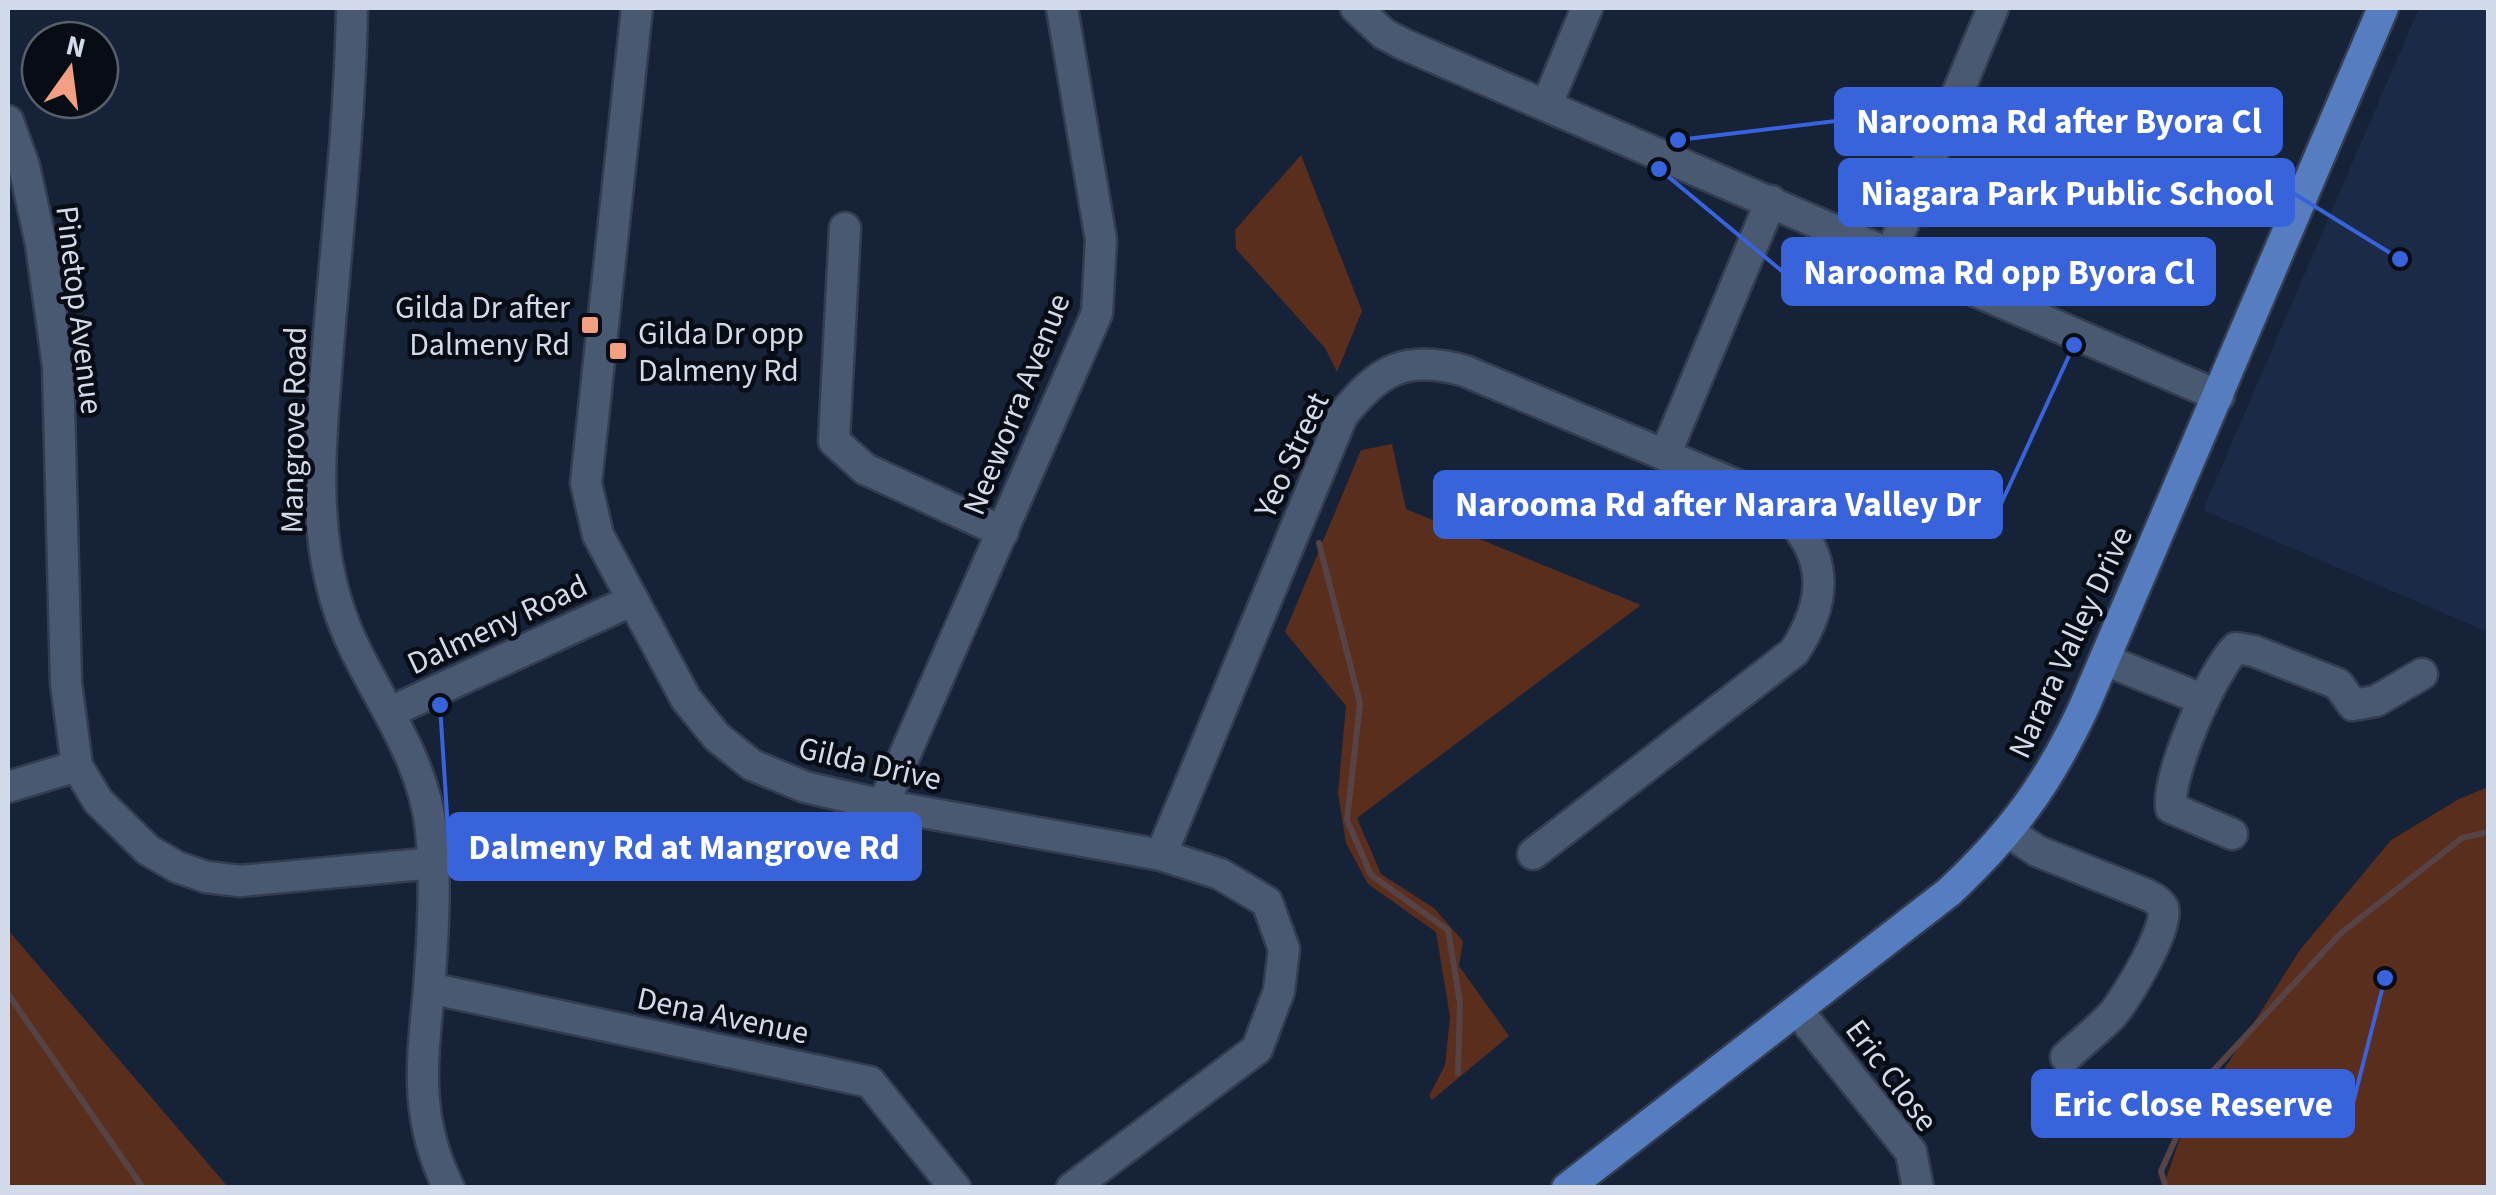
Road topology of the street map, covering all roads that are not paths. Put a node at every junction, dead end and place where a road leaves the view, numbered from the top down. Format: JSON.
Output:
{"nodes":[{"id":1,"x":352,"y":8,"type":"edge"},
{"id":2,"x":636,"y":8,"type":"edge"},
{"id":3,"x":1062,"y":8,"type":"edge"},
{"id":4,"x":1356,"y":8,"type":"edge"},
{"id":5,"x":1587,"y":8,"type":"edge"},
{"id":6,"x":1993,"y":8,"type":"edge"},
{"id":7,"x":2383,"y":8,"type":"edge"},
{"id":8,"x":1548,"y":104,"type":"junction"},
{"id":9,"x":8,"y":120,"type":"edge"},
{"id":10,"x":1771,"y":201,"type":"junction"},
{"id":11,"x":845,"y":228,"type":"dead end"},
{"id":12,"x":1890,"y":252,"type":"junction"},
{"id":13,"x":2219,"y":396,"type":"junction"},
{"id":14,"x":1665,"y":455,"type":"junction"},
{"id":15,"x":1003,"y":532,"type":"junction"},
{"id":16,"x":633,"y":600,"type":"junction"},
{"id":17,"x":2104,"y":660,"type":"junction"},
{"id":18,"x":2422,"y":674,"type":"dead end"},
{"id":19,"x":2204,"y":700,"type":"junction"},
{"id":20,"x":390,"y":712,"type":"junction"},
{"id":21,"x":77,"y":766,"type":"junction"},
{"id":22,"x":8,"y":787,"type":"edge"},
{"id":23,"x":883,"y":805,"type":"junction"},
{"id":24,"x":2008,"y":832,"type":"junction"},
{"id":25,"x":2232,"y":834,"type":"dead end"},
{"id":26,"x":1533,"y":854,"type":"dead end"},
{"id":27,"x":1161,"y":856,"type":"junction"},
{"id":28,"x":434,"y":863,"type":"junction"},
{"id":29,"x":429,"y":988,"type":"junction"},
{"id":30,"x":1798,"y":1010,"type":"junction"},
{"id":31,"x":2066,"y":1057,"type":"dead end"},
{"id":32,"x":449,"y":1188,"type":"edge"},
{"id":33,"x":955,"y":1188,"type":"edge"},
{"id":34,"x":1072,"y":1188,"type":"edge"},
{"id":35,"x":1567,"y":1188,"type":"edge"},
{"id":36,"x":1918,"y":1188,"type":"edge"}],
"edges":[{"from":1,"to":20,"type":"street","name":"Mangrove Road"},
{"from":2,"to":16,"type":"street","name":"Gilda Drive"},
{"from":3,"to":15,"type":"street","name":"Neeworra Avenue"},
{"from":4,"to":8,"type":"street"},
{"from":5,"to":8,"type":"street"},
{"from":6,"to":12,"type":"street"},
{"from":7,"to":13,"type":"main road","name":"Narara Valley Drive"},
{"from":8,"to":10,"type":"street"},
{"from":9,"to":21,"type":"street","name":"Pinetop Avenue"},
{"from":10,"to":12,"type":"street"},
{"from":10,"to":14,"type":"street"},
{"from":11,"to":15,"type":"street"},
{"from":12,"to":13,"type":"street"},
{"from":13,"to":17,"type":"main road","name":"Narara Valley Drive"},
{"from":14,"to":26,"type":"street","name":"Yeo Street"},
{"from":14,"to":27,"type":"street","name":"Yeo Street"},
{"from":15,"to":23,"type":"street","name":"Neeworra Avenue"},
{"from":16,"to":20,"type":"street","name":"Dalmeny Road"},
{"from":16,"to":23,"type":"street","name":"Gilda Drive"},
{"from":17,"to":19,"type":"street"},
{"from":17,"to":24,"type":"main road","name":"Narara Valley Drive"},
{"from":18,"to":19,"type":"street"},
{"from":19,"to":25,"type":"street"},
{"from":20,"to":28,"type":"street","name":"Mangrove Road"},
{"from":21,"to":22,"type":"street"},
{"from":21,"to":28,"type":"street","name":"Pinetop Avenue"},
{"from":23,"to":27,"type":"street","name":"Gilda Drive"},
{"from":24,"to":30,"type":"main road","name":"Narara Valley Drive"},
{"from":24,"to":31,"type":"street"},
{"from":27,"to":34,"type":"street","name":"Gilda Drive"},
{"from":28,"to":29,"type":"street","name":"Mangrove Road"},
{"from":29,"to":32,"type":"street","name":"Mangrove Road"},
{"from":29,"to":33,"type":"street","name":"Dena Avenue"},
{"from":30,"to":35,"type":"main road","name":"Narara Valley Drive"},
{"from":30,"to":36,"type":"street","name":"Eric Close"}]}
